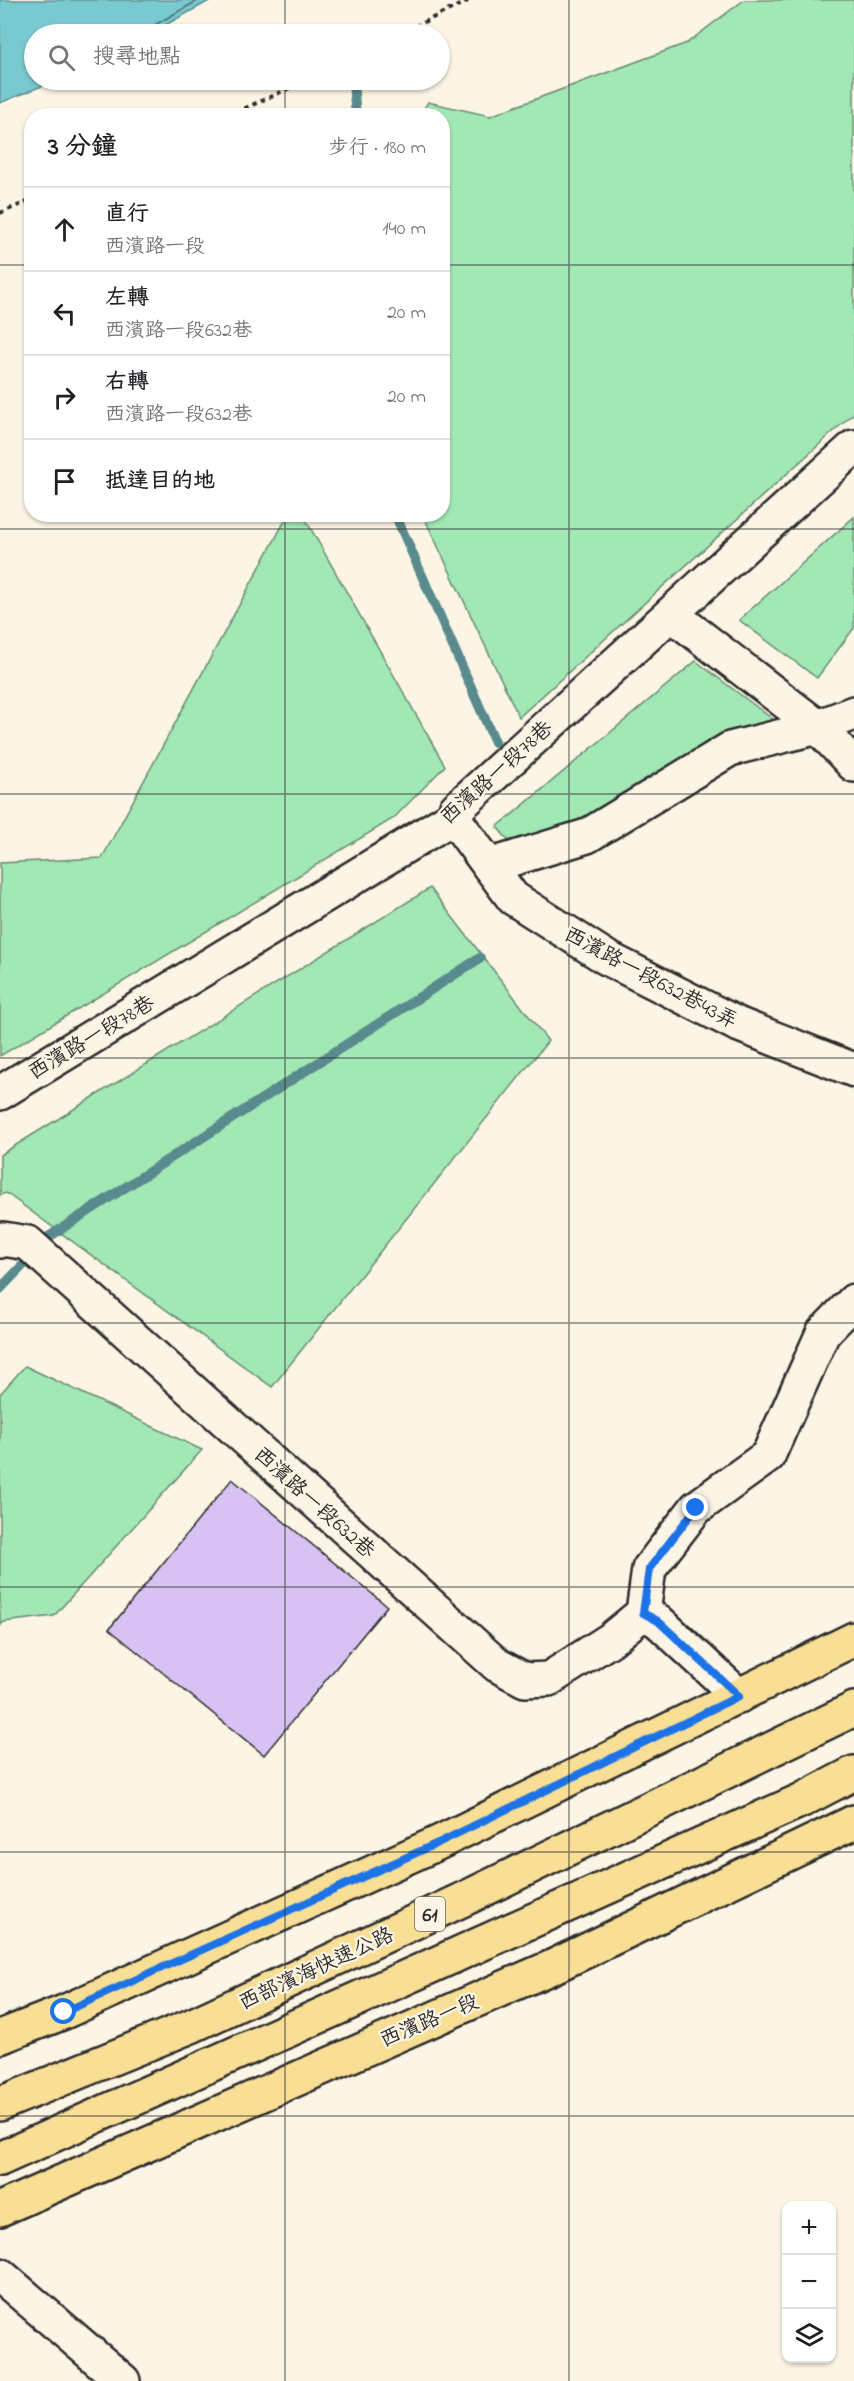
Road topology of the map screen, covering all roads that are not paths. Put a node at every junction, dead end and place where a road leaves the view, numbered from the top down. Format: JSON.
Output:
{"nodes":[{"id":1,"x":854,"y":447,"type":"edge"},
{"id":2,"x":671,"y":614,"type":"junction"},
{"id":3,"x":854,"y":712,"type":"edge"},
{"id":4,"x":818,"y":727,"type":"junction"},
{"id":5,"x":854,"y":765,"type":"edge"},
{"id":6,"x":453,"y":817,"type":"junction"},
{"id":7,"x":489,"y":866,"type":"junction"},
{"id":8,"x":854,"y":1070,"type":"edge"},
{"id":9,"x":0,"y":1093,"type":"edge"},
{"id":10,"x":0,"y":1241,"type":"edge"},
{"id":11,"x":854,"y":1301,"type":"edge"},
{"id":12,"x":643,"y":1613,"type":"junction"},
{"id":13,"x":854,"y":1640,"type":"edge"},
{"id":14,"x":739,"y":1696,"type":"junction"},
{"id":15,"x":854,"y":1709,"type":"edge"},
{"id":16,"x":854,"y":1773,"type":"edge"},
{"id":17,"x":854,"y":1822,"type":"edge"},
{"id":18,"x":0,"y":2037,"type":"edge"},
{"id":19,"x":0,"y":2104,"type":"edge"},
{"id":20,"x":0,"y":2159,"type":"edge"},
{"id":21,"x":0,"y":2209,"type":"edge"},
{"id":22,"x":0,"y":2275,"type":"edge"},
{"id":23,"x":91,"y":2371,"type":"edge"},
{"id":24,"x":123,"y":2381,"type":"edge"}],
"edges":[{"from":1,"to":2,"type":"street","name":"西濱路一段78巷"},
{"from":2,"to":4,"type":"street"},
{"from":2,"to":6,"type":"street","name":"西濱路一段78巷"},
{"from":3,"to":4,"type":"street"},
{"from":4,"to":5,"type":"street"},
{"from":4,"to":7,"type":"street"},
{"from":6,"to":7,"type":"street","name":"西濱路一段632巷43弄"},
{"from":6,"to":9,"type":"street","name":"西濱路一段78巷"},
{"from":7,"to":8,"type":"street","name":"西濱路一段632巷43弄"},
{"from":10,"to":12,"type":"street","name":"西濱路一段632巷"},
{"from":11,"to":12,"type":"street"},
{"from":12,"to":14,"type":"street"},
{"from":13,"to":14,"type":"main road"},
{"from":14,"to":18,"type":"main road"},
{"from":15,"to":19,"type":"main road","name":"西部濱海快速公路","number":"61"},
{"from":16,"to":20,"type":"main road","name":"西部濱海快速公路","number":"61"},
{"from":17,"to":21,"type":"main road","name":"西濱路一段"},
{"from":22,"to":23,"type":"street"},
{"from":23,"to":24,"type":"street"}]}
